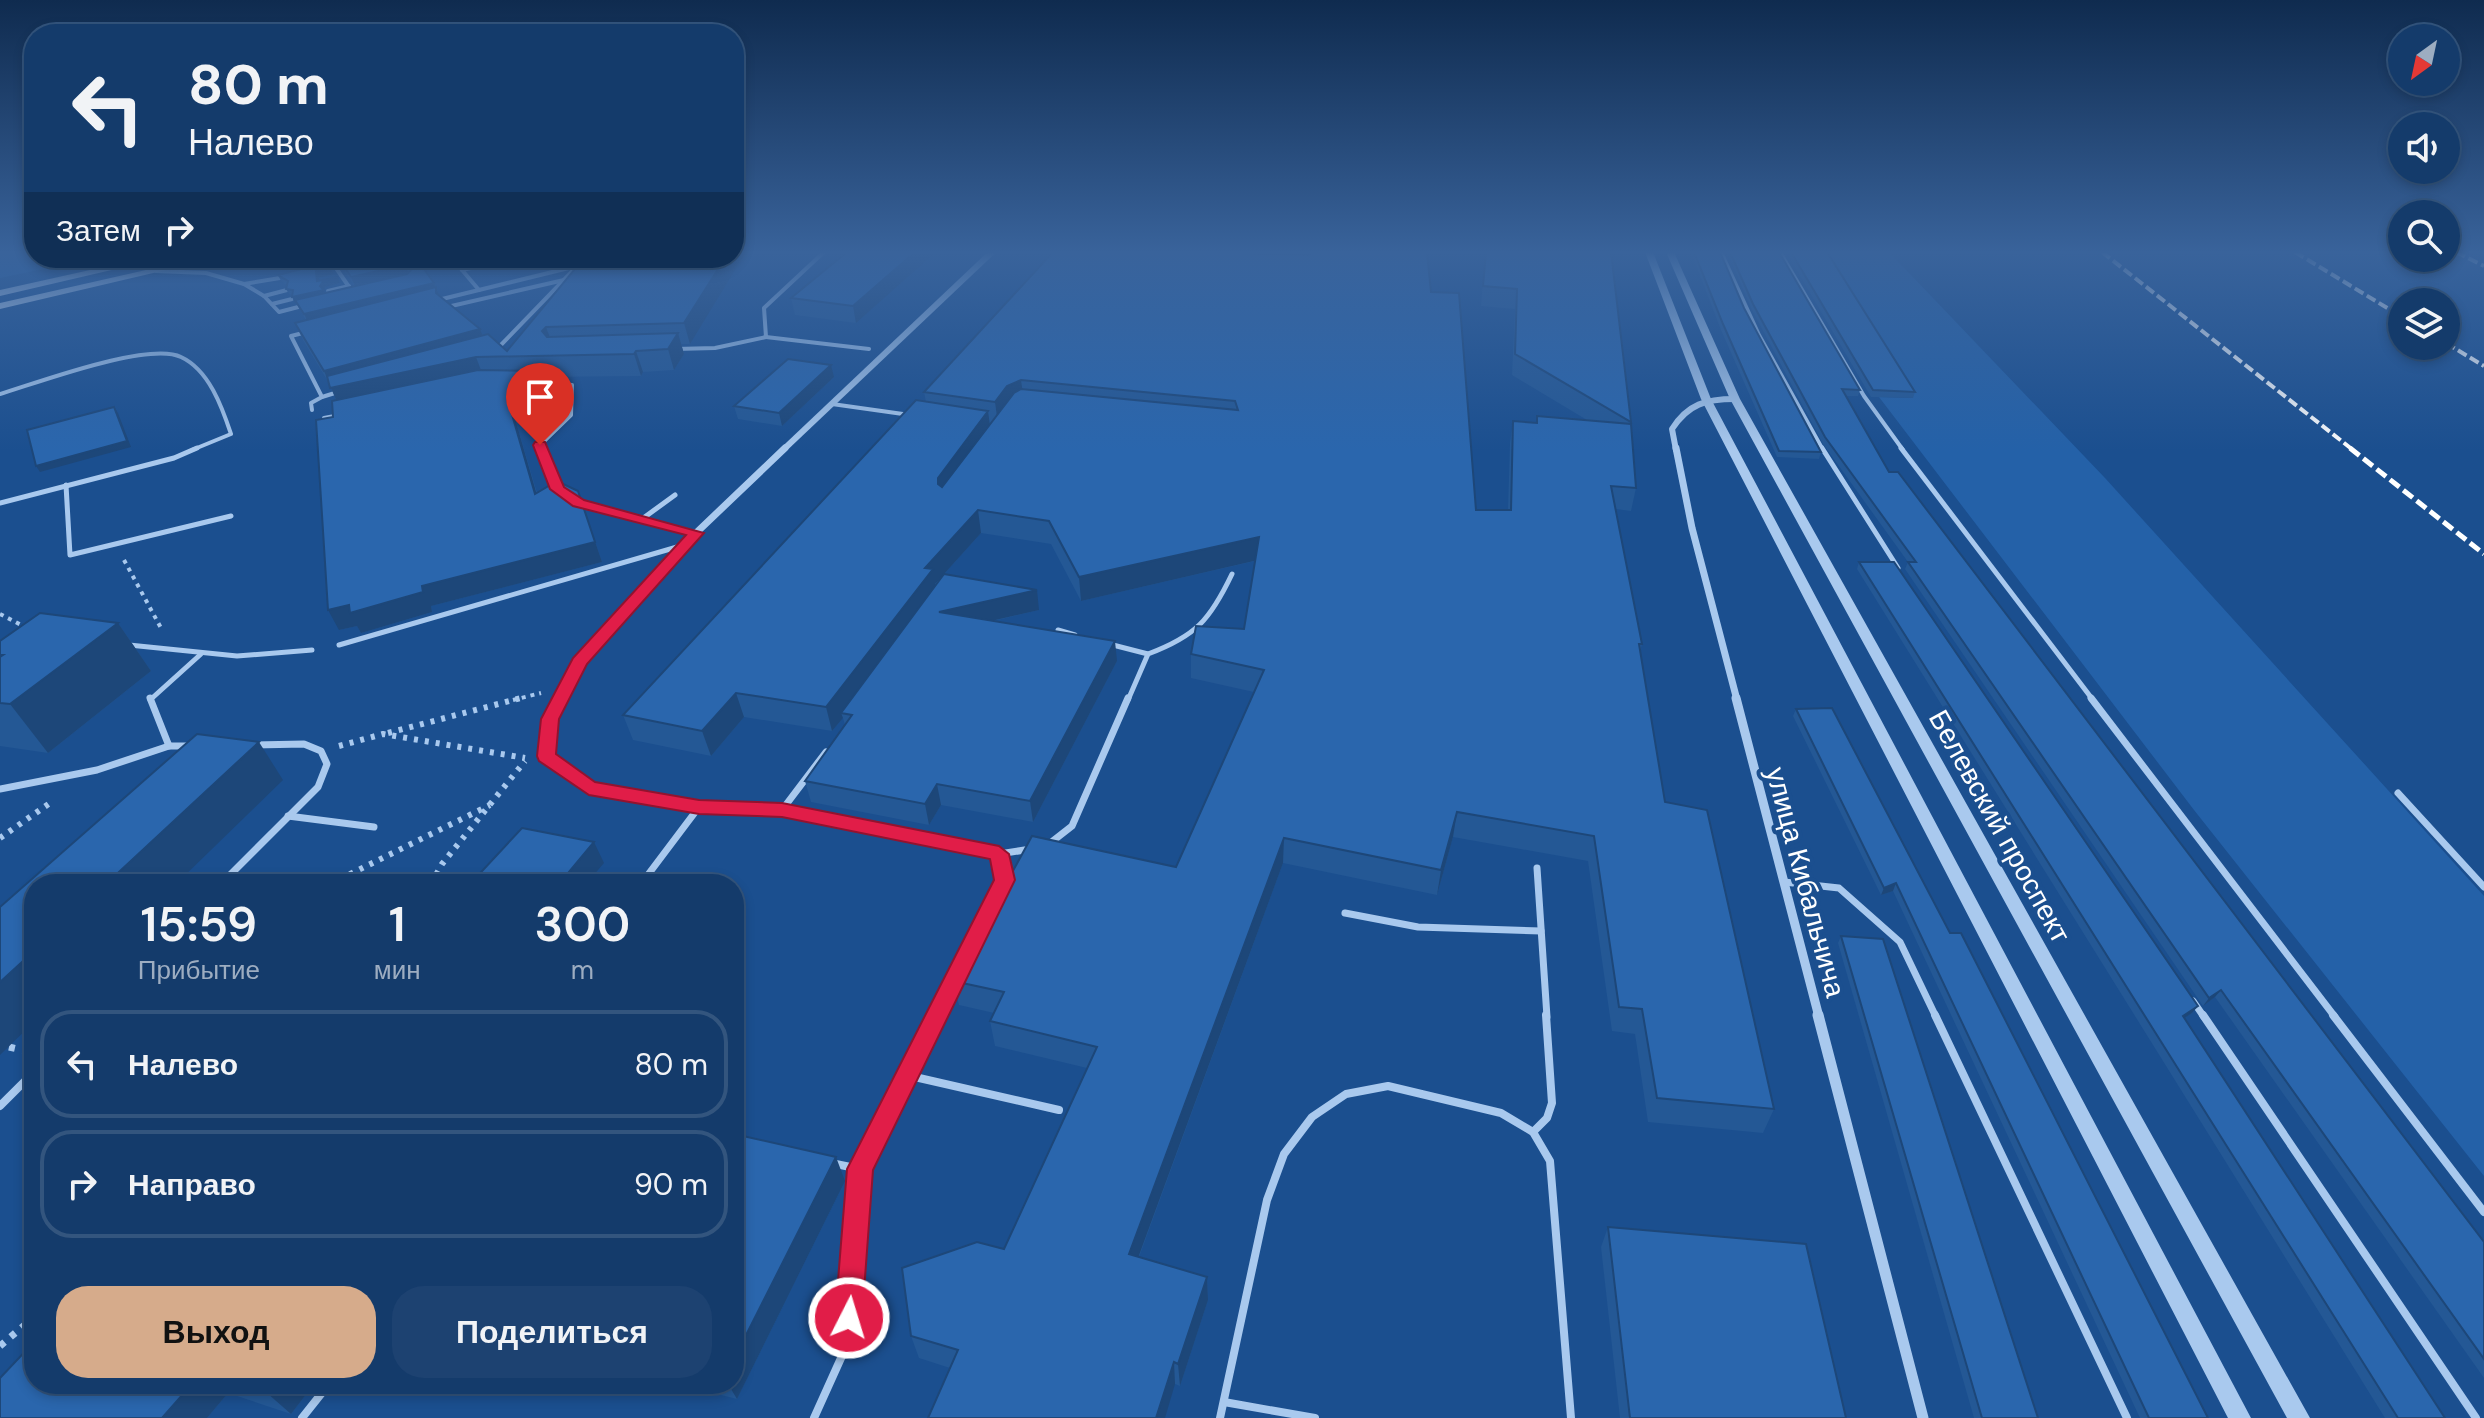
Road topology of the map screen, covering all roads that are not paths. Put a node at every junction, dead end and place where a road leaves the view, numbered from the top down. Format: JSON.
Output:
{"nodes":[{"id":1,"x":527,"y":318,"type":"edge"},
{"id":2,"x":765,"y":318,"type":"edge"},
{"id":3,"x":922,"y":318,"type":"edge"},
{"id":4,"x":1675,"y":318,"type":"edge"},
{"id":5,"x":1699,"y":318,"type":"edge"},
{"id":6,"x":1750,"y":318,"type":"edge"},
{"id":7,"x":1819,"y":318,"type":"edge"},
{"id":8,"x":321,"y":329,"type":"edge"},
{"id":9,"x":766,"y":337,"type":"junction"},
{"id":10,"x":869,"y":349,"type":"dead end"},
{"id":11,"x":671,"y":350,"type":"edge"},
{"id":12,"x":483,"y":353,"type":"edge"},
{"id":13,"x":532,"y":383,"type":"edge"},
{"id":14,"x":351,"y":389,"type":"edge"},
{"id":15,"x":0,"y":394,"type":"edge"},
{"id":16,"x":322,"y":397,"type":"junction"},
{"id":17,"x":1706,"y":399,"type":"junction"},
{"id":18,"x":1735,"y":399,"type":"junction"},
{"id":19,"x":832,"y":404,"type":"junction"},
{"id":20,"x":312,"y":410,"type":"dead end"},
{"id":21,"x":353,"y":412,"type":"edge"},
{"id":22,"x":324,"y":418,"type":"edge"},
{"id":23,"x":925,"y":418,"type":"edge"},
{"id":24,"x":66,"y":485,"type":"junction"},
{"id":25,"x":675,"y":495,"type":"dead end"},
{"id":26,"x":0,"y":503,"type":"edge"},
{"id":27,"x":231,"y":516,"type":"dead end"},
{"id":28,"x":642,"y":519,"type":"junction"},
{"id":29,"x":696,"y":533,"type":"junction"},
{"id":30,"x":684,"y":545,"type":"junction"},
{"id":31,"x":1232,"y":574,"type":"edge"},
{"id":32,"x":1904,"y":576,"type":"edge"},
{"id":33,"x":1058,"y":630,"type":"edge"},
{"id":34,"x":1088,"y":638,"type":"edge"},
{"id":35,"x":1103,"y":642,"type":"edge"},
{"id":36,"x":116,"y":644,"type":"dead end"},
{"id":37,"x":339,"y":645,"type":"dead end"},
{"id":38,"x":312,"y":650,"type":"dead end"},
{"id":39,"x":201,"y":654,"type":"junction"},
{"id":40,"x":1148,"y":654,"type":"junction"},
{"id":41,"x":580,"y":661,"type":"joint"},
{"id":42,"x":244,"y":745,"type":"edge"},
{"id":43,"x":169,"y":746,"type":"junction"},
{"id":44,"x":199,"y":746,"type":"edge"},
{"id":45,"x":829,"y":747,"type":"edge"},
{"id":46,"x":0,"y":789,"type":"edge"},
{"id":47,"x":2398,"y":793,"type":"dead end"},
{"id":48,"x":699,"y":807,"type":"junction"},
{"id":49,"x":782,"y":810,"type":"junction"},
{"id":50,"x":288,"y":816,"type":"junction"},
{"id":51,"x":374,"y":827,"type":"dead end"},
{"id":52,"x":999,"y":854,"type":"junction"},
{"id":53,"x":1537,"y":868,"type":"dead end"},
{"id":54,"x":231,"y":874,"type":"edge"},
{"id":55,"x":649,"y":874,"type":"edge"},
{"id":56,"x":1784,"y":882,"type":"junction"},
{"id":57,"x":2484,"y":887,"type":"edge"},
{"id":58,"x":1345,"y":913,"type":"dead end"},
{"id":59,"x":1541,"y":931,"type":"junction"},
{"id":60,"x":2190,"y":997,"type":"edge"},
{"id":61,"x":906,"y":1075,"type":"junction"},
{"id":62,"x":24,"y":1082,"type":"edge"},
{"id":63,"x":0,"y":1106,"type":"edge"},
{"id":64,"x":1059,"y":1110,"type":"dead end"},
{"id":65,"x":1533,"y":1132,"type":"junction"},
{"id":66,"x":818,"y":1160,"type":"edge"},
{"id":67,"x":860,"y":1169,"type":"junction"},
{"id":68,"x":2484,"y":1212,"type":"edge"},
{"id":69,"x":321,"y":1394,"type":"edge"},
{"id":70,"x":1224,"y":1402,"type":"junction"},
{"id":71,"x":302,"y":1418,"type":"edge"},
{"id":72,"x":814,"y":1418,"type":"edge"},
{"id":73,"x":1220,"y":1418,"type":"edge"},
{"id":74,"x":1315,"y":1418,"type":"edge"},
{"id":75,"x":1571,"y":1418,"type":"edge"},
{"id":76,"x":1923,"y":1418,"type":"edge"},
{"id":77,"x":2127,"y":1418,"type":"edge"},
{"id":78,"x":2240,"y":1418,"type":"edge"},
{"id":79,"x":2299,"y":1418,"type":"edge"},
{"id":80,"x":2476,"y":1418,"type":"edge"}],
"edges":[{"from":1,"to":12,"type":"lane"},
{"from":2,"to":9,"type":"lane"},
{"from":3,"to":19,"type":"street"},
{"from":4,"to":17,"type":"street"},
{"from":5,"to":18,"type":"street","name":"Белевский проспект"},
{"from":6,"to":32,"type":"lane"},
{"from":7,"to":68,"type":"lane"},
{"from":8,"to":16,"type":"lane"},
{"from":9,"to":10,"type":"lane"},
{"from":9,"to":11,"type":"lane"},
{"from":13,"to":28,"type":"lane"},
{"from":14,"to":16,"type":"lane"},
{"from":15,"to":24,"type":"lane"},
{"from":16,"to":20,"type":"lane"},
{"from":17,"to":18,"type":"street"},
{"from":17,"to":56,"type":"street","name":"улица Кибальчича"},
{"from":17,"to":78,"type":"street"},
{"from":18,"to":79,"type":"street","name":"Белевский проспект"},
{"from":19,"to":23,"type":"lane"},
{"from":19,"to":29,"type":"street"},
{"from":21,"to":22,"type":"lane"},
{"from":24,"to":26,"type":"lane"},
{"from":24,"to":27,"type":"lane"},
{"from":25,"to":28,"type":"lane"},
{"from":28,"to":29,"type":"lane"},
{"from":29,"to":30,"type":"street"},
{"from":30,"to":37,"type":"lane"},
{"from":30,"to":41,"type":"street"},
{"from":31,"to":40,"type":"lane"},
{"from":33,"to":34,"type":"lane"},
{"from":35,"to":40,"type":"lane"},
{"from":36,"to":39,"type":"lane"},
{"from":38,"to":39,"type":"lane"},
{"from":39,"to":43,"type":"lane"},
{"from":40,"to":52,"type":"lane"},
{"from":41,"to":48,"type":"lane"},
{"from":42,"to":50,"type":"lane"},
{"from":43,"to":44,"type":"lane"},
{"from":43,"to":46,"type":"lane"},
{"from":45,"to":49,"type":"lane"},
{"from":47,"to":57,"type":"lane"},
{"from":48,"to":49,"type":"lane"},
{"from":48,"to":55,"type":"lane"},
{"from":49,"to":52,"type":"lane"},
{"from":50,"to":51,"type":"lane"},
{"from":50,"to":54,"type":"lane"},
{"from":52,"to":61,"type":"lane"},
{"from":53,"to":59,"type":"lane"},
{"from":56,"to":76,"type":"street","name":"улица Кибальчича"},
{"from":56,"to":77,"type":"lane"},
{"from":58,"to":59,"type":"lane"},
{"from":59,"to":65,"type":"lane"},
{"from":60,"to":80,"type":"lane"},
{"from":61,"to":64,"type":"lane"},
{"from":61,"to":67,"type":"lane"},
{"from":62,"to":63,"type":"lane"},
{"from":65,"to":70,"type":"lane"},
{"from":65,"to":75,"type":"lane"},
{"from":66,"to":67,"type":"lane"},
{"from":67,"to":72,"type":"lane"},
{"from":69,"to":71,"type":"lane"},
{"from":70,"to":73,"type":"lane"},
{"from":70,"to":74,"type":"lane"}]}
